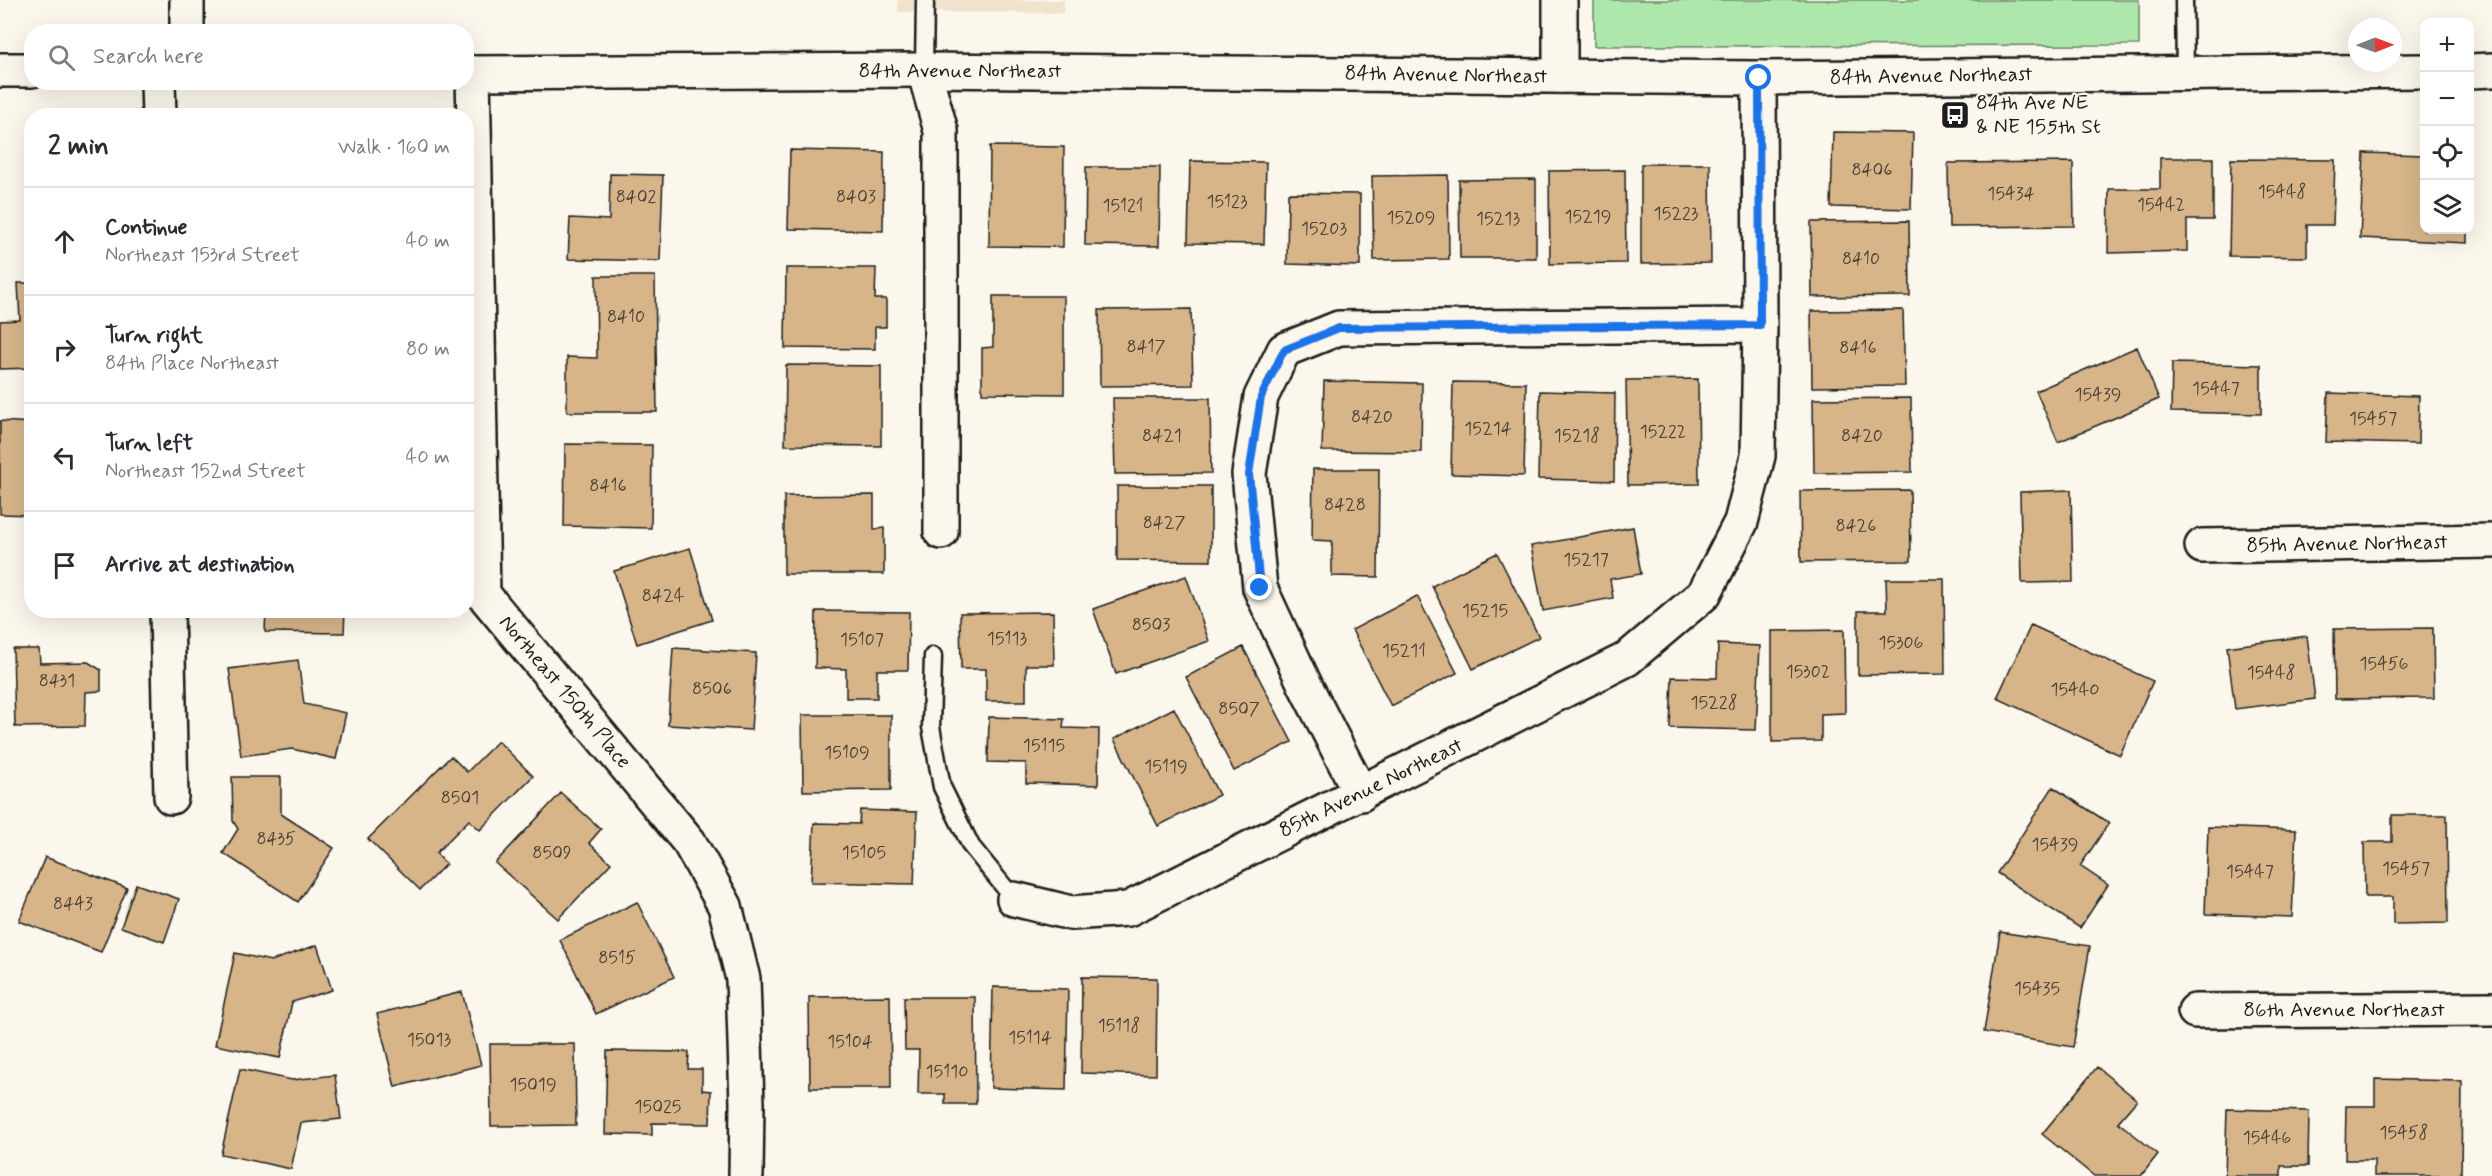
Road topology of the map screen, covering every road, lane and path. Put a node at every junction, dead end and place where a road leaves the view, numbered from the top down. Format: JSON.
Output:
{"nodes":[{"id":1,"x":187,"y":0,"type":"edge"},
{"id":2,"x":925,"y":0,"type":"edge"},
{"id":3,"x":1560,"y":0,"type":"edge"},
{"id":4,"x":2184,"y":0,"type":"edge"},
{"id":5,"x":187,"y":24,"type":"edge"},
{"id":6,"x":0,"y":70,"type":"edge"},
{"id":7,"x":24,"y":70,"type":"edge"},
{"id":8,"x":924,"y":70,"type":"junction"},
{"id":9,"x":2492,"y":70,"type":"edge"},
{"id":10,"x":2420,"y":71,"type":"edge"},
{"id":11,"x":2474,"y":71,"type":"edge"},
{"id":12,"x":474,"y":73,"type":"edge"},
{"id":13,"x":2185,"y":74,"type":"junction"},
{"id":14,"x":1560,"y":76,"type":"junction"},
{"id":15,"x":1759,"y":78,"type":"junction"},
{"id":16,"x":158,"y":90,"type":"edge"},
{"id":17,"x":470,"y":90,"type":"edge"},
{"id":18,"x":159,"y":108,"type":"edge"},
{"id":19,"x":471,"y":108,"type":"edge"},
{"id":20,"x":474,"y":233,"type":"edge"},
{"id":21,"x":1760,"y":325,"type":"junction"},
{"id":22,"x":941,"y":532,"type":"dead end"},
{"id":23,"x":2492,"y":541,"type":"edge"},
{"id":24,"x":2202,"y":546,"type":"dead end"},
{"id":25,"x":167,"y":618,"type":"edge"},
{"id":26,"x":933,"y":656,"type":"dead end"},
{"id":27,"x":1361,"y":794,"type":"junction"},
{"id":28,"x":171,"y":797,"type":"dead end"},
{"id":29,"x":1014,"y":899,"type":"joint"},
{"id":30,"x":2492,"y":1009,"type":"edge"},
{"id":31,"x":2195,"y":1011,"type":"dead end"},
{"id":32,"x":746,"y":1176,"type":"edge"}],
"edges":[{"from":1,"to":5,"type":"street"},
{"from":2,"to":8,"type":"lane"},
{"from":3,"to":14,"type":"street"},
{"from":4,"to":13,"type":"lane"},
{"from":6,"to":7,"type":"street"},
{"from":8,"to":12,"type":"street","name":"84th Avenue Northeast"},
{"from":8,"to":14,"type":"street","name":"84th Avenue Northeast"},
{"from":8,"to":22,"type":"street"},
{"from":9,"to":11,"type":"street"},
{"from":10,"to":13,"type":"street","name":"84th Avenue Northeast"},
{"from":13,"to":15,"type":"street","name":"84th Avenue Northeast"},
{"from":14,"to":15,"type":"street","name":"84th Avenue Northeast"},
{"from":15,"to":21,"type":"street"},
{"from":16,"to":18,"type":"street"},
{"from":17,"to":19,"type":"street","name":"Northeast 150th Place"},
{"from":20,"to":32,"type":"street","name":"Northeast 150th Place"},
{"from":21,"to":27,"type":"street","name":"85th Avenue Northeast"},
{"from":21,"to":27,"type":"street"},
{"from":23,"to":24,"type":"street","name":"85th Avenue Northeast"},
{"from":25,"to":28,"type":"street"},
{"from":26,"to":29,"type":"lane"},
{"from":27,"to":29,"type":"street","name":"85th Avenue Northeast"},
{"from":30,"to":31,"type":"street","name":"86th Avenue Northeast"}]}
